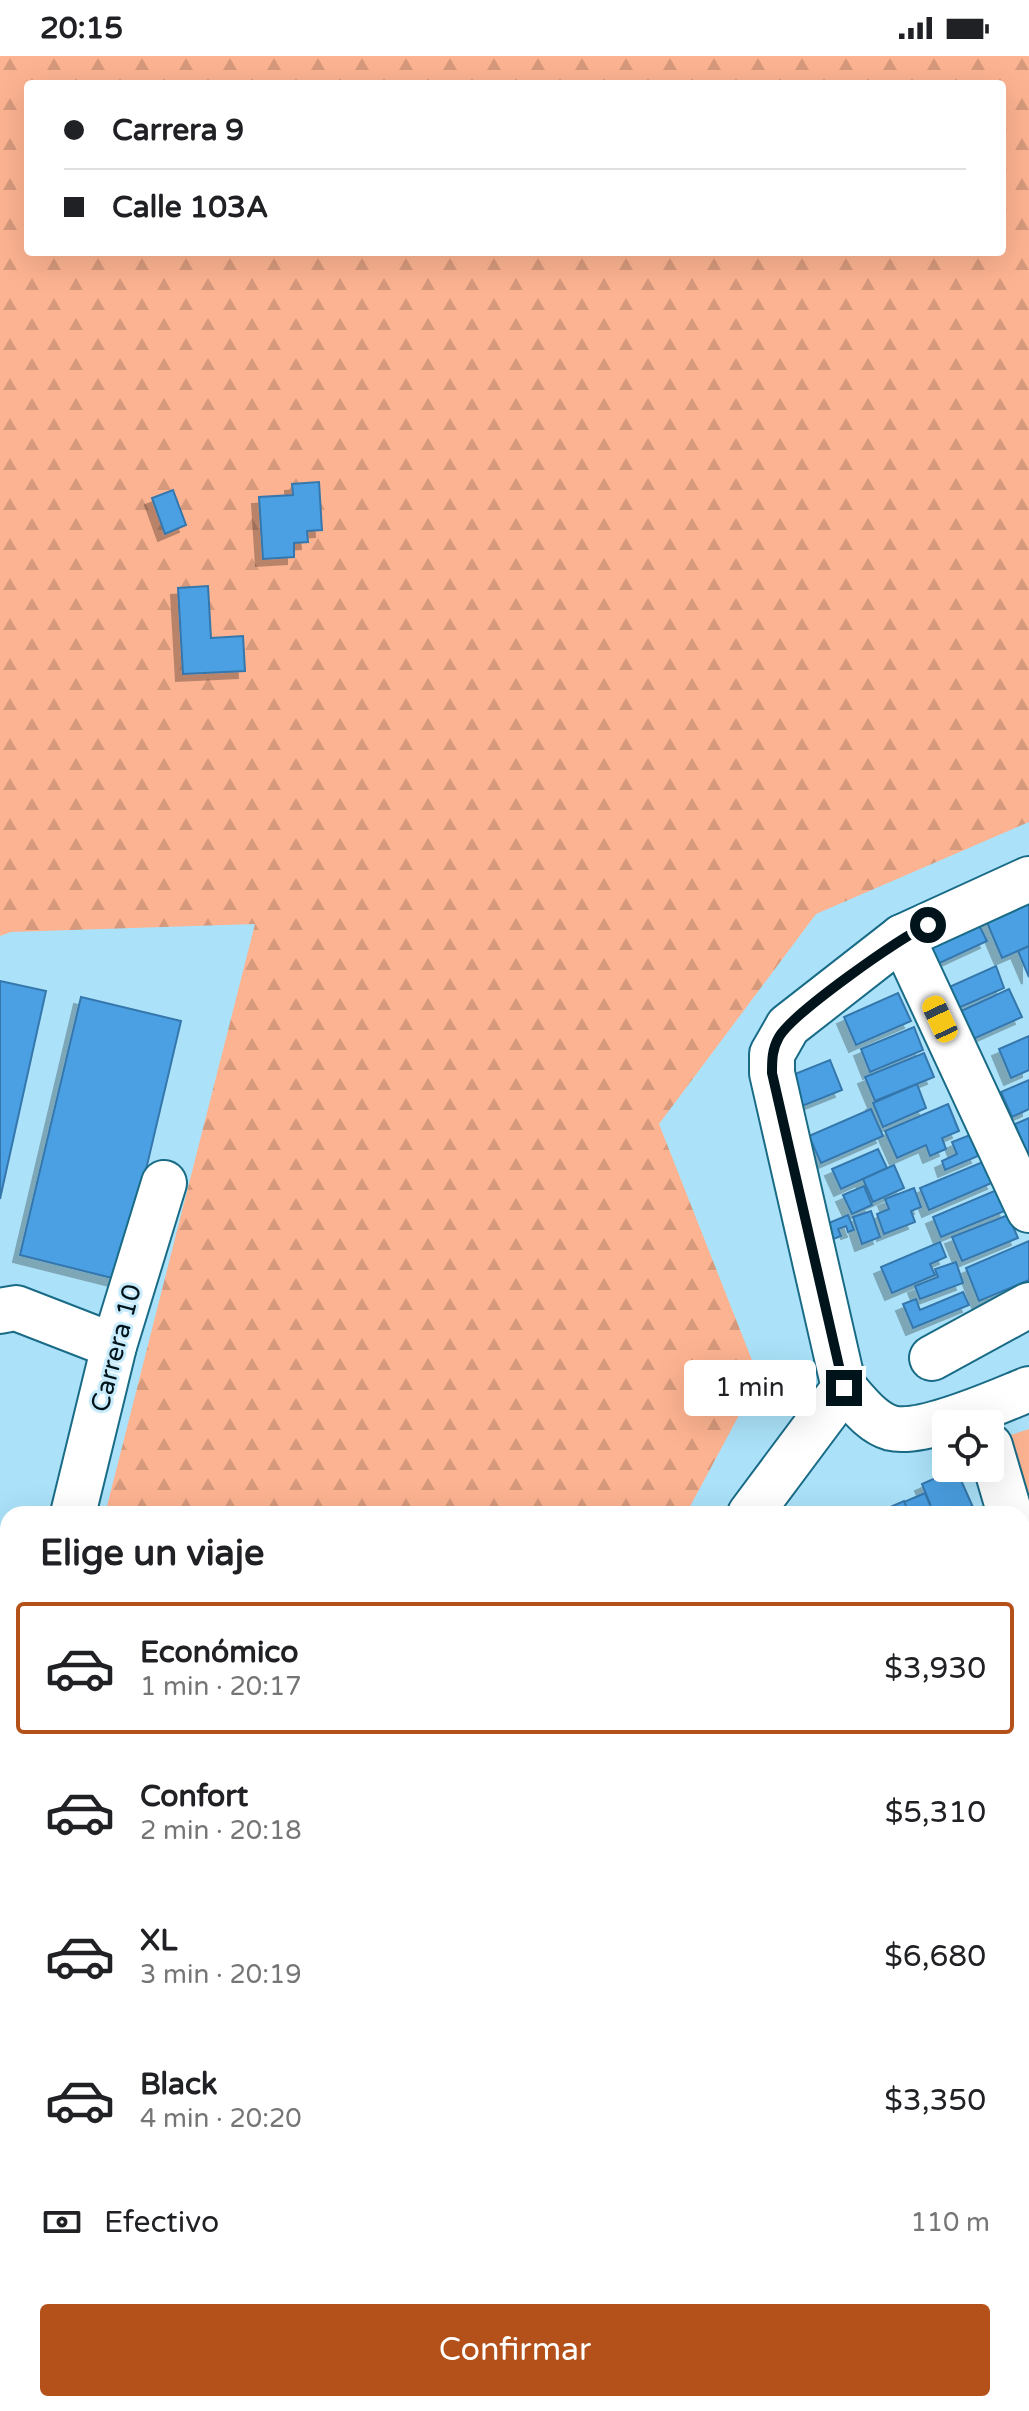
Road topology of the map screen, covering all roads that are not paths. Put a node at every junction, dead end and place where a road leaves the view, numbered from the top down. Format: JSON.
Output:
{"nodes":[{"id":1,"x":1029,"y":879,"type":"edge"},
{"id":2,"x":902,"y":937,"type":"junction"},
{"id":3,"x":164,"y":1183,"type":"dead end"},
{"id":4,"x":1029,"y":1210,"type":"edge"},
{"id":5,"x":1029,"y":1305,"type":"edge"},
{"id":6,"x":0,"y":1311,"type":"edge"},
{"id":7,"x":114,"y":1346,"type":"junction"},
{"id":8,"x":932,"y":1358,"type":"dead end"},
{"id":9,"x":844,"y":1388,"type":"junction"},
{"id":10,"x":1029,"y":1389,"type":"edge"},
{"id":11,"x":1003,"y":1410,"type":"edge"},
{"id":12,"x":932,"y":1425,"type":"edge"},
{"id":13,"x":1001,"y":1482,"type":"edge"},
{"id":14,"x":75,"y":1506,"type":"edge"},
{"id":15,"x":756,"y":1506,"type":"edge"},
{"id":16,"x":1008,"y":1506,"type":"edge"}],
"edges":[{"from":1,"to":2,"type":"street"},
{"from":2,"to":4,"type":"street"},
{"from":2,"to":9,"type":"street"},
{"from":3,"to":7,"type":"street","name":"Carrera 10"},
{"from":5,"to":8,"type":"street"},
{"from":6,"to":7,"type":"street"},
{"from":7,"to":14,"type":"street","name":"Carrera 10"},
{"from":9,"to":12,"type":"street"},
{"from":9,"to":15,"type":"street"},
{"from":10,"to":11,"type":"street"},
{"from":13,"to":16,"type":"street"}]}
